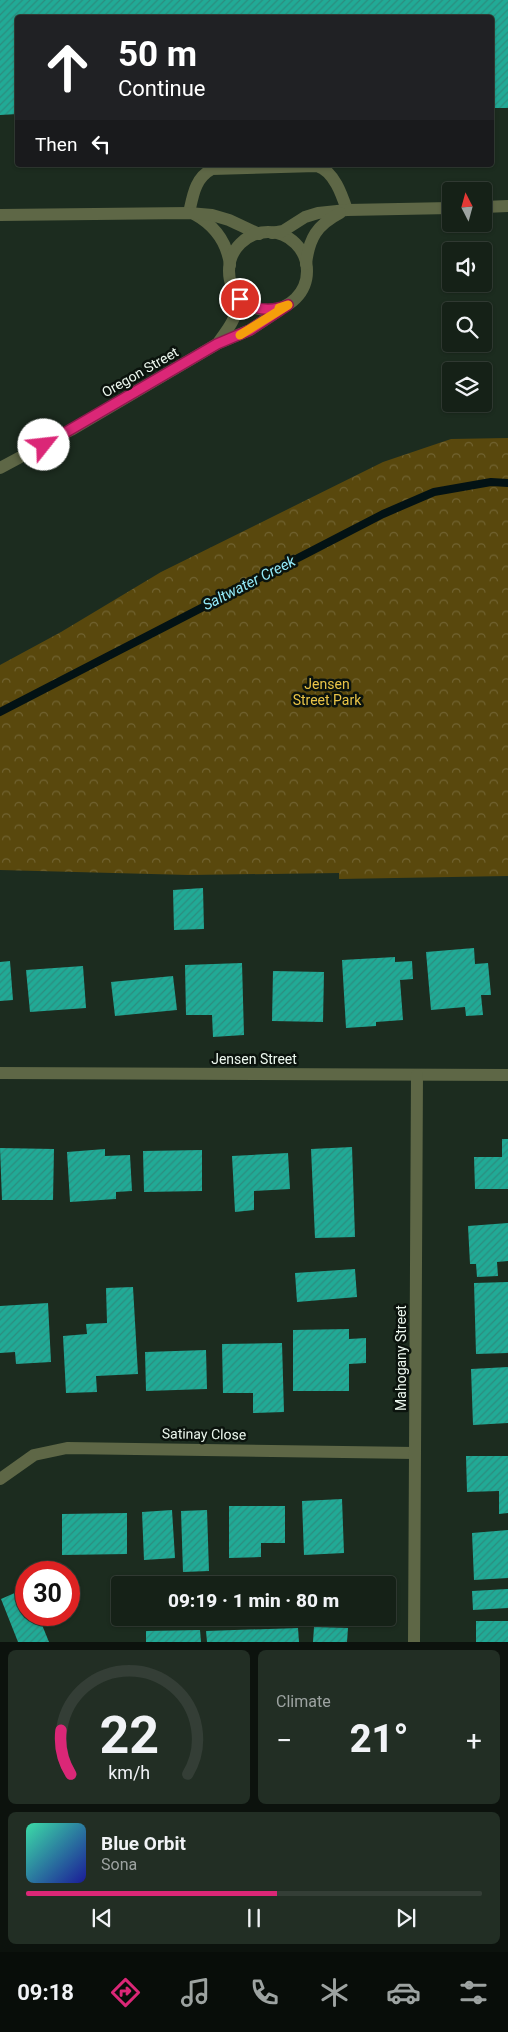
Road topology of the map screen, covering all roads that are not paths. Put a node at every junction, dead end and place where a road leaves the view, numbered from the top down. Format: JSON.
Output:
{"nodes":[{"id":1,"x":284,"y":167,"type":"edge"},
{"id":2,"x":315,"y":167,"type":"edge"},
{"id":3,"x":508,"y":206,"type":"edge"},
{"id":4,"x":492,"y":207,"type":"edge"},
{"id":5,"x":442,"y":208,"type":"edge"},
{"id":6,"x":347,"y":210,"type":"junction"},
{"id":7,"x":189,"y":213,"type":"junction"},
{"id":8,"x":0,"y":215,"type":"edge"},
{"id":9,"x":272,"y":233,"type":"junction"},
{"id":10,"x":259,"y":234,"type":"junction"},
{"id":11,"x":230,"y":265,"type":"junction"},
{"id":12,"x":306,"y":265,"type":"junction"},
{"id":13,"x":235,"y":292,"type":"junction"},
{"id":14,"x":288,"y":305,"type":"junction"},
{"id":15,"x":217,"y":344,"type":"junction"},
{"id":16,"x":0,"y":468,"type":"edge"},
{"id":17,"x":0,"y":1073,"type":"edge"},
{"id":18,"x":417,"y":1074,"type":"junction"},
{"id":19,"x":508,"y":1075,"type":"edge"},
{"id":20,"x":415,"y":1453,"type":"junction"},
{"id":21,"x":0,"y":1479,"type":"edge"},
{"id":22,"x":414,"y":1642,"type":"edge"}],
"edges":[{"from":1,"to":7,"type":"street"},
{"from":2,"to":6,"type":"street"},
{"from":3,"to":4,"type":"street"},
{"from":5,"to":6,"type":"street"},
{"from":6,"to":9,"type":"street"},
{"from":6,"to":12,"type":"street"},
{"from":7,"to":8,"type":"street"},
{"from":7,"to":10,"type":"street"},
{"from":7,"to":11,"type":"street","name":"Oregon Street"},
{"from":9,"to":10,"type":"street"},
{"from":9,"to":12,"type":"street"},
{"from":10,"to":11,"type":"street"},
{"from":11,"to":13,"type":"street","name":"Oregon Street"},
{"from":12,"to":14,"type":"street"},
{"from":13,"to":14,"type":"street"},
{"from":13,"to":15,"type":"street","name":"Oregon Street"},
{"from":14,"to":15,"type":"street"},
{"from":15,"to":16,"type":"street","name":"Oregon Street"},
{"from":17,"to":18,"type":"street","name":"Jensen Street"},
{"from":18,"to":19,"type":"street","name":"Jensen Street"},
{"from":18,"to":20,"type":"street","name":"Mahogany Street"},
{"from":20,"to":21,"type":"street","name":"Satinay Close"},
{"from":20,"to":22,"type":"street","name":"Mahogany Street"}]}
